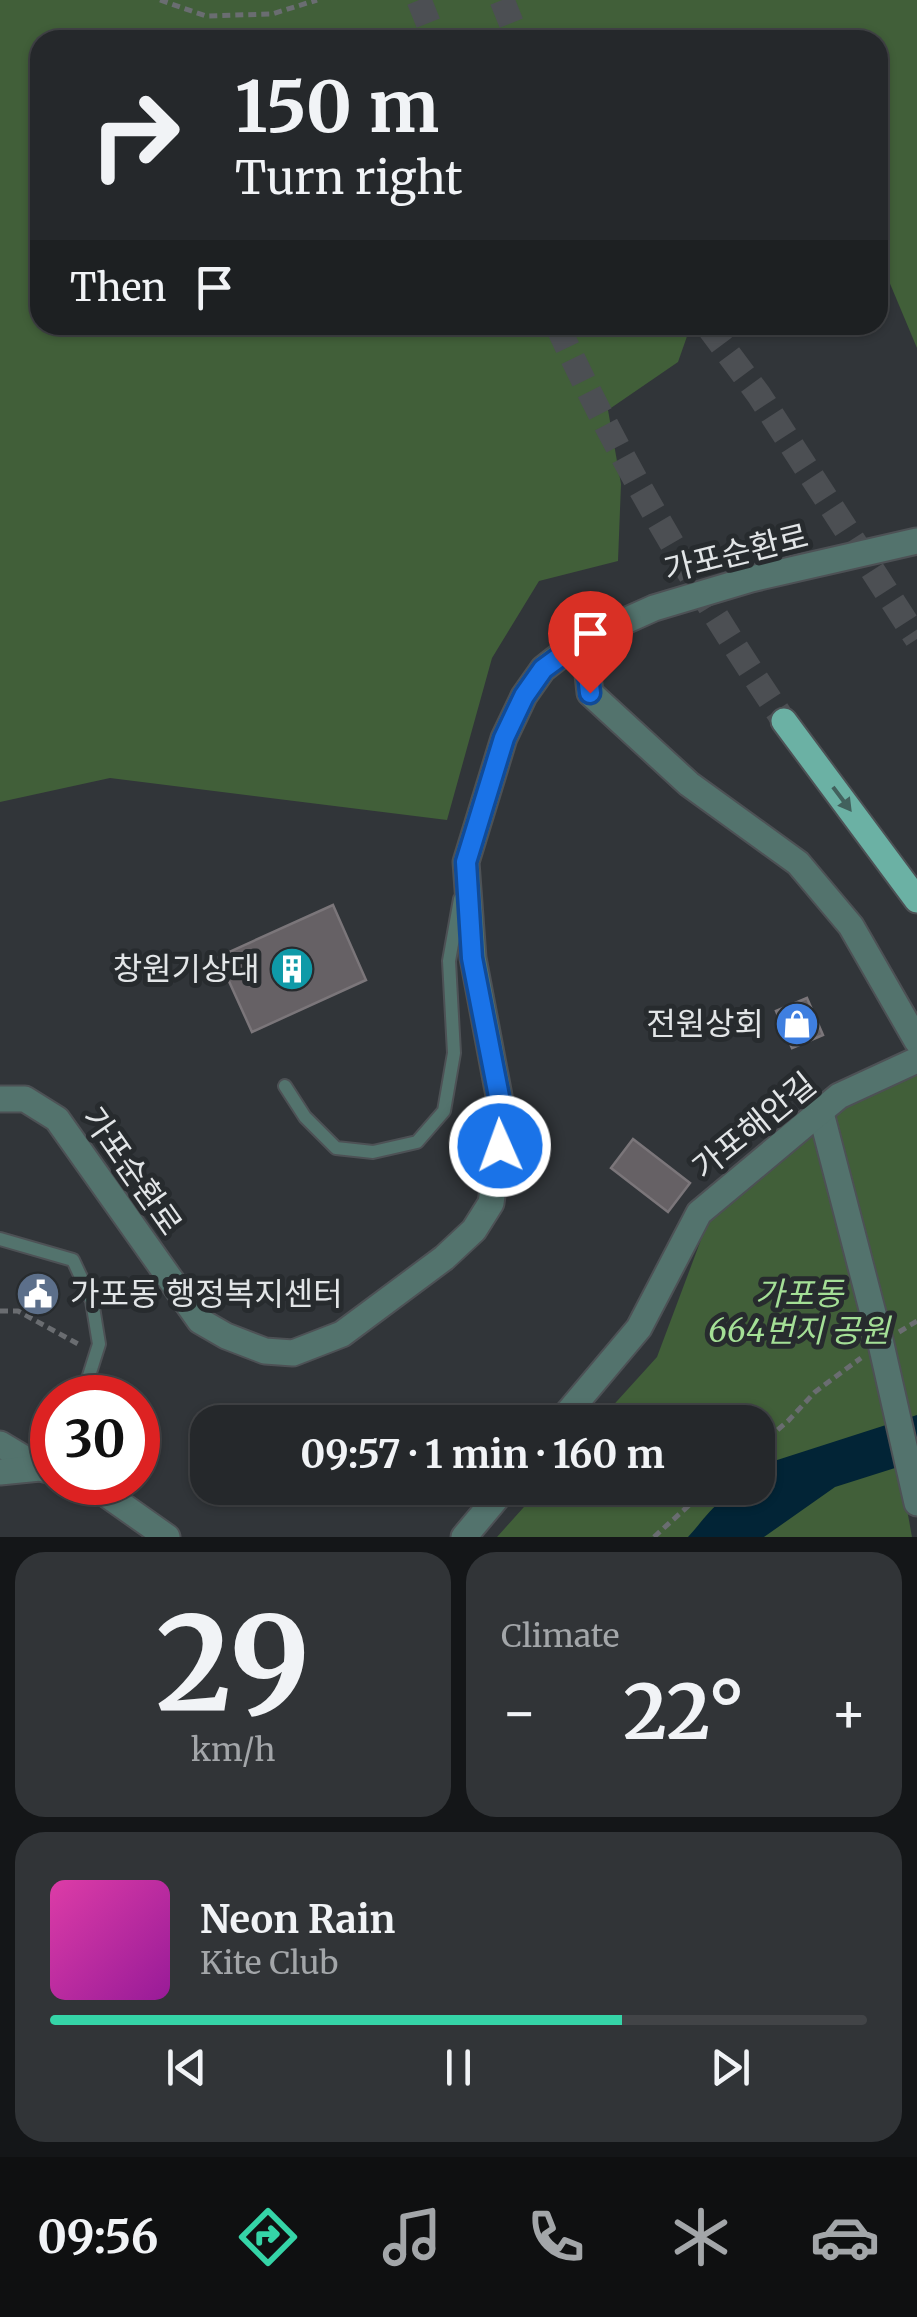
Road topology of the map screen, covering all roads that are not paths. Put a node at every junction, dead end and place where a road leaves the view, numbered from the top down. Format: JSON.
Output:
{"nodes":[{"id":1,"x":917,"y":542,"type":"edge"},
{"id":2,"x":584,"y":639,"type":"junction"},
{"id":3,"x":784,"y":721,"type":"tunnel mouth"},
{"id":4,"x":466,"y":862,"type":"junction"},
{"id":5,"x":917,"y":900,"type":"edge"},
{"id":6,"x":917,"y":1041,"type":"edge"},
{"id":7,"x":917,"y":1060,"type":"edge"},
{"id":8,"x":285,"y":1086,"type":"dead end"},
{"id":9,"x":0,"y":1099,"type":"edge"},
{"id":10,"x":822,"y":1113,"type":"junction"},
{"id":11,"x":0,"y":1239,"type":"edge"},
{"id":12,"x":89,"y":1375,"type":"edge"},
{"id":13,"x":574,"y":1405,"type":"edge"},
{"id":14,"x":0,"y":1444,"type":"edge"},
{"id":15,"x":30,"y":1456,"type":"edge"},
{"id":16,"x":30,"y":1467,"type":"edge"},
{"id":17,"x":0,"y":1472,"type":"edge"},
{"id":18,"x":914,"y":1492,"type":"edge"},
{"id":19,"x":122,"y":1505,"type":"edge"},
{"id":20,"x":491,"y":1505,"type":"edge"},
{"id":21,"x":167,"y":1537,"type":"edge"},
{"id":22,"x":464,"y":1537,"type":"edge"}],
"edges":[{"from":1,"to":2,"type":"street","name":"가포순환로"},
{"from":2,"to":4,"type":"street","name":"가포순환로"},
{"from":2,"to":6,"type":"street"},
{"from":3,"to":5,"type":"main road","one_way":true},
{"from":4,"to":8,"type":"lane"},
{"from":4,"to":9,"type":"street","name":"가포순환로"},
{"from":7,"to":10,"type":"street","name":"가포해안길"},
{"from":10,"to":13,"type":"street","name":"가포해안길"},
{"from":10,"to":18,"type":"street"},
{"from":11,"to":12,"type":"lane"},
{"from":14,"to":15,"type":"street"},
{"from":16,"to":17,"type":"street"},
{"from":19,"to":21,"type":"street"},
{"from":20,"to":22,"type":"street"}]}
